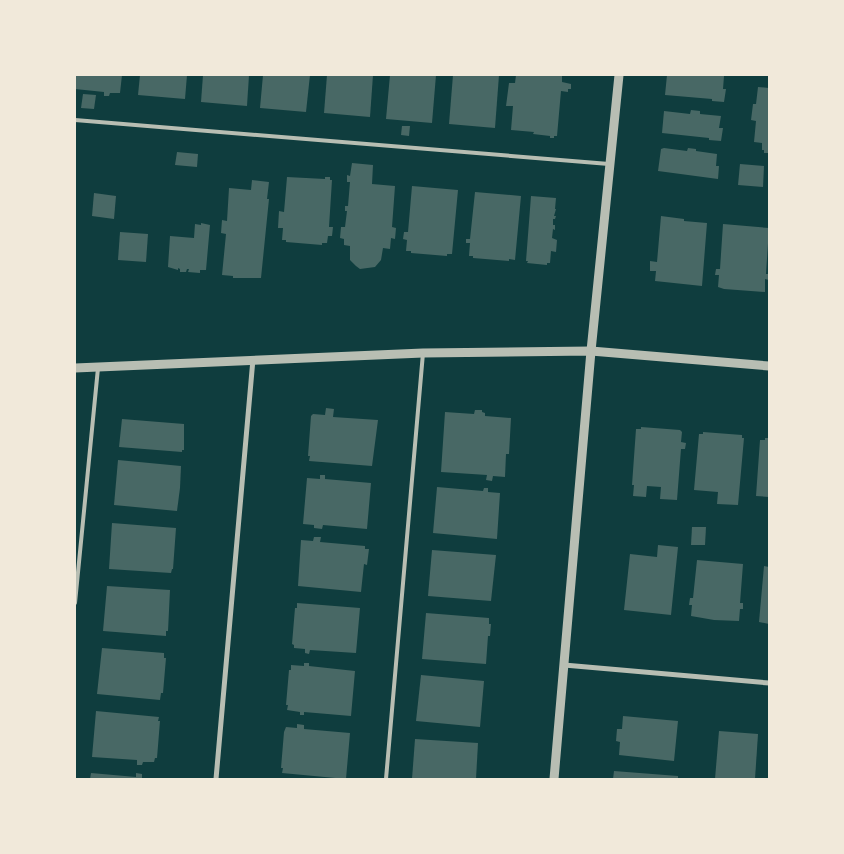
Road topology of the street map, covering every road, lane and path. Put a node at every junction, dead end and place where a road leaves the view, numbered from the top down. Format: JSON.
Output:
{"nodes":[{"id":1,"x":619,"y":75,"type":"edge"},
{"id":2,"x":75,"y":120,"type":"edge"},
{"id":3,"x":610,"y":164,"type":"junction"},
{"id":4,"x":591,"y":351,"type":"junction"},
{"id":5,"x":423,"y":353,"type":"junction"},
{"id":6,"x":253,"y":359,"type":"junction"},
{"id":7,"x":769,"y":366,"type":"edge"},
{"id":8,"x":75,"y":368,"type":"edge"},
{"id":9,"x":98,"y":368,"type":"junction"},
{"id":10,"x":75,"y":603,"type":"edge"},
{"id":11,"x":564,"y":665,"type":"junction"},
{"id":12,"x":769,"y":683,"type":"edge"},
{"id":13,"x":216,"y":779,"type":"edge"},
{"id":14,"x":386,"y":779,"type":"edge"},
{"id":15,"x":554,"y":779,"type":"edge"}],
"edges":[{"from":1,"to":3,"type":"street"},
{"from":2,"to":3,"type":"lane"},
{"from":3,"to":4,"type":"street"},
{"from":4,"to":5,"type":"street"},
{"from":4,"to":7,"type":"street"},
{"from":4,"to":11,"type":"street"},
{"from":5,"to":6,"type":"street"},
{"from":5,"to":14,"type":"lane"},
{"from":6,"to":9,"type":"street"},
{"from":6,"to":13,"type":"street"},
{"from":8,"to":9,"type":"street"},
{"from":9,"to":10,"type":"lane"},
{"from":11,"to":12,"type":"street"},
{"from":11,"to":15,"type":"street"}]}
